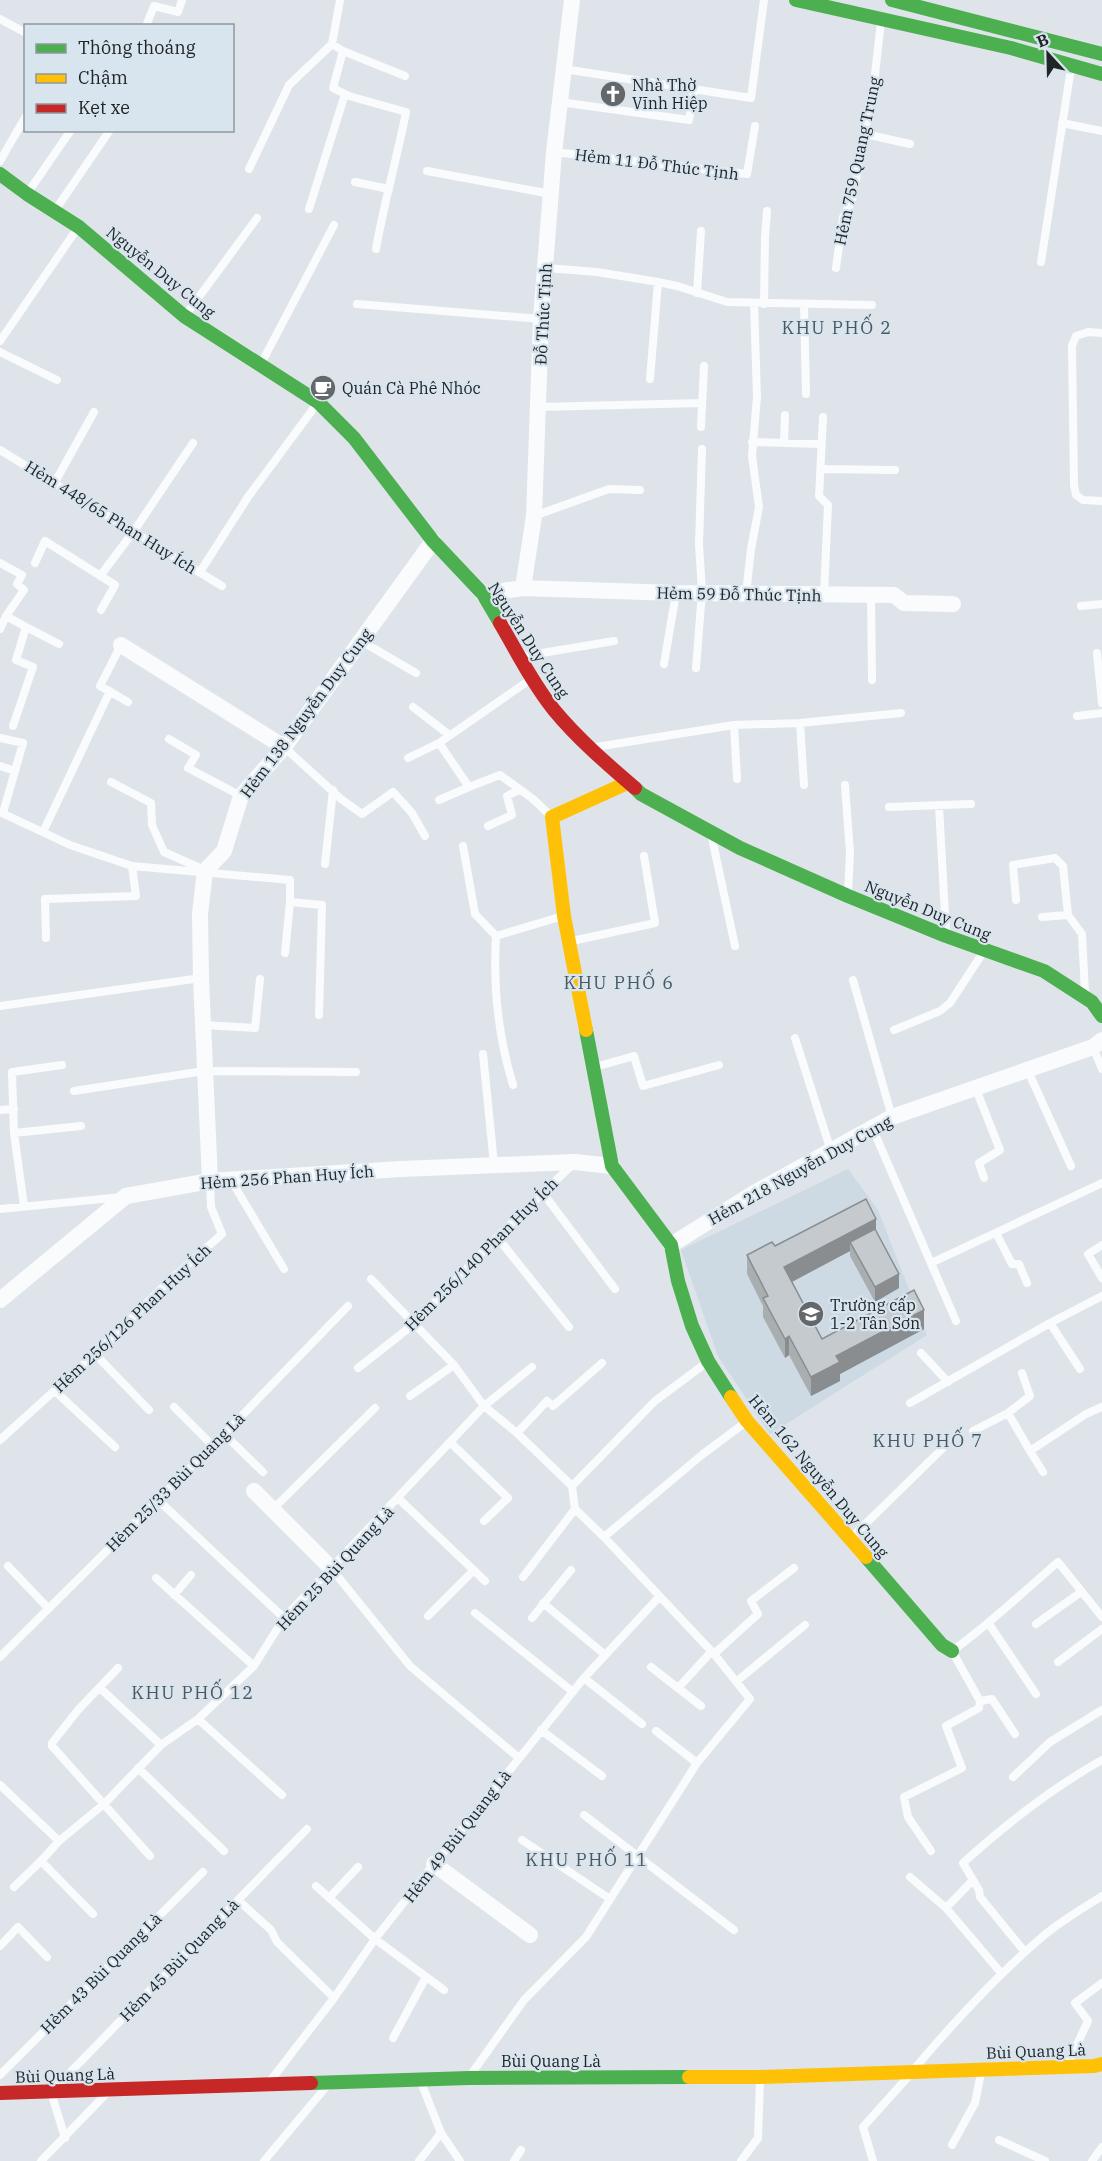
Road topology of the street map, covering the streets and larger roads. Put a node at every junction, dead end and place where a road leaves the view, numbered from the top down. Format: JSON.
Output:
{"nodes":[{"id":1,"x":572,"y":0,"type":"edge"},
{"id":2,"x":796,"y":0,"type":"edge"},
{"id":3,"x":892,"y":0,"type":"edge"},
{"id":4,"x":912,"y":2,"type":"edge"},
{"id":5,"x":1076,"y":46,"type":"junction"},
{"id":6,"x":1102,"y":54,"type":"edge"},
{"id":7,"x":1071,"y":64,"type":"junction"},
{"id":8,"x":1102,"y":74,"type":"edge"},
{"id":9,"x":0,"y":174,"type":"edge"},
{"id":10,"x":433,"y":541,"type":"junction"},
{"id":11,"x":523,"y":588,"type":"junction"},
{"id":12,"x":483,"y":594,"type":"junction"},
{"id":13,"x":953,"y":604,"type":"dead end"},
{"id":14,"x":121,"y":645,"type":"road end"},
{"id":15,"x":284,"y":747,"type":"junction"},
{"id":16,"x":627,"y":783,"type":"junction"},
{"id":17,"x":1102,"y":1016,"type":"edge"},
{"id":18,"x":1097,"y":1044,"type":"edge"},
{"id":19,"x":612,"y":1166,"type":"junction"},
{"id":20,"x":210,"y":1181,"type":"junction"},
{"id":21,"x":671,"y":1245,"type":"junction"},
{"id":22,"x":0,"y":1300,"type":"edge"},
{"id":23,"x":254,"y":1491,"type":"dead end"},
{"id":24,"x":331,"y":1568,"type":"road end"},
{"id":25,"x":952,"y":1651,"type":"road end"},
{"id":26,"x":434,"y":1864,"type":"road end"},
{"id":27,"x":530,"y":1935,"type":"dead end"},
{"id":28,"x":1102,"y":2064,"type":"edge"},
{"id":29,"x":0,"y":2093,"type":"edge"}],
"edges":[{"from":1,"to":11,"type":"street","name":"Đỗ Thúc Tịnh"},
{"from":2,"to":7,"type":"street"},
{"from":3,"to":4,"type":"street"},
{"from":4,"to":5,"type":"street"},
{"from":5,"to":6,"type":"street"},
{"from":5,"to":7,"type":"street"},
{"from":7,"to":8,"type":"street"},
{"from":9,"to":10,"type":"street","name":"Nguyễn Duy Cung"},
{"from":10,"to":12,"type":"street","name":"Nguyễn Duy Cung"},
{"from":10,"to":15,"type":"street","name":"Hẻm 138 Nguyễn Duy Cung"},
{"from":11,"to":12,"type":"street"},
{"from":11,"to":13,"type":"street","name":"Hẻm 59 Đỗ Thúc Tịnh"},
{"from":12,"to":16,"type":"street","name":"Nguyễn Duy Cung"},
{"from":14,"to":15,"type":"street"},
{"from":15,"to":20,"type":"street","name":"Hẻm 138 Nguyễn Duy Cung"},
{"from":16,"to":17,"type":"street","name":"Nguyễn Duy Cung"},
{"from":16,"to":19,"type":"street","name":"Hẻm 162 Nguyễn Duy Cung"},
{"from":18,"to":21,"type":"street","name":"Hẻm 218 Nguyễn Duy Cung"},
{"from":19,"to":20,"type":"street","name":"Hẻm 256 Phan Huy Ích"},
{"from":19,"to":21,"type":"street","name":"Hẻm 162 Nguyễn Duy Cung"},
{"from":20,"to":22,"type":"street","name":"Hẻm 256 Phan Huy Ích"},
{"from":21,"to":25,"type":"street","name":"Hẻm 162 Nguyễn Duy Cung"},
{"from":23,"to":24,"type":"street"},
{"from":26,"to":27,"type":"street"},
{"from":28,"to":29,"type":"street","name":"Bùi Quang Là"}]}
